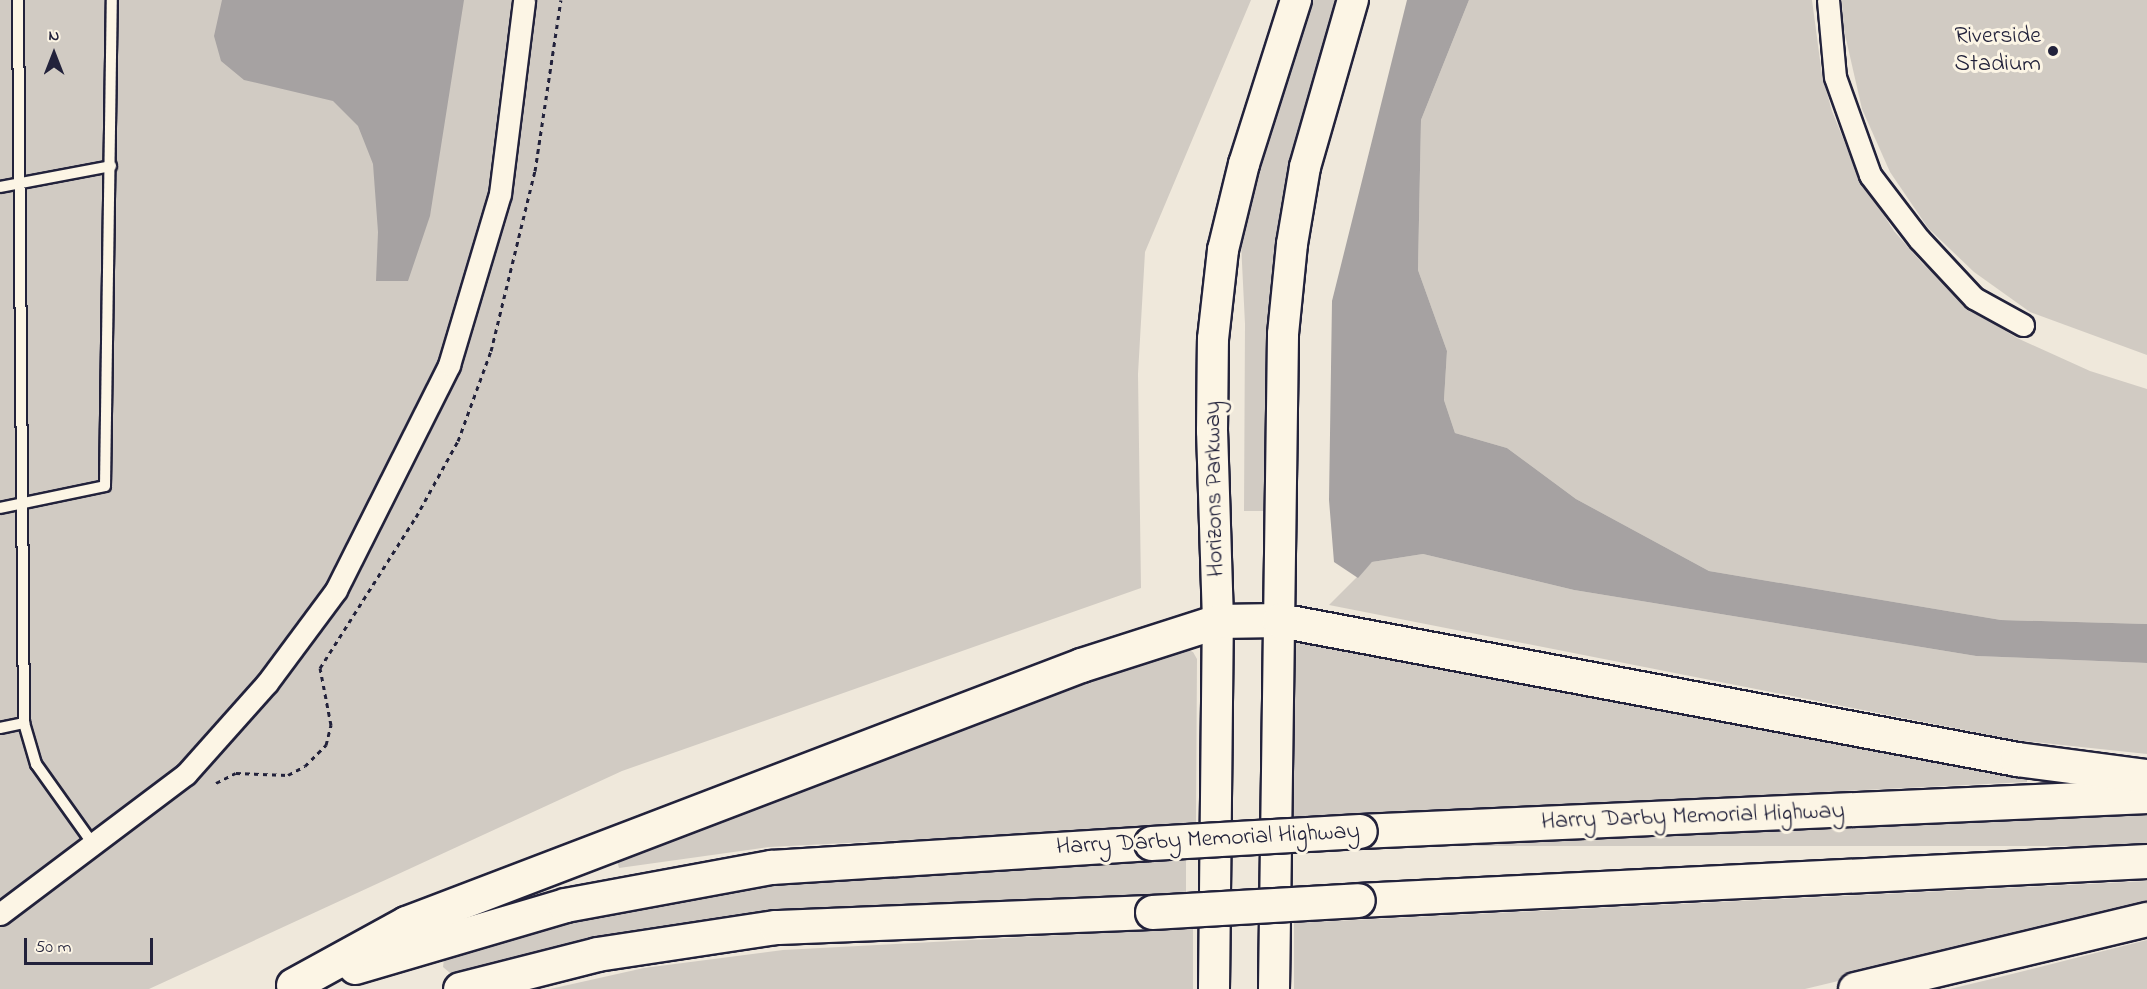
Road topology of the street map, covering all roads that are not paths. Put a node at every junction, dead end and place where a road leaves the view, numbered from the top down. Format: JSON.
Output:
{"nodes":[{"id":1,"x":18,"y":0,"type":"edge"},
{"id":2,"x":112,"y":0,"type":"edge"},
{"id":3,"x":524,"y":0,"type":"edge"},
{"id":4,"x":1296,"y":0,"type":"edge"},
{"id":5,"x":1353,"y":0,"type":"edge"},
{"id":6,"x":1828,"y":0,"type":"edge"},
{"id":7,"x":111,"y":166,"type":"junction"},
{"id":8,"x":20,"y":184,"type":"junction"},
{"id":9,"x":0,"y":187,"type":"edge"},
{"id":10,"x":2023,"y":325,"type":"dead end"},
{"id":11,"x":24,"y":505,"type":"junction"},
{"id":12,"x":0,"y":508,"type":"edge"},
{"id":13,"x":1279,"y":620,"type":"junction"},
{"id":14,"x":1218,"y":621,"type":"junction"},
{"id":15,"x":24,"y":723,"type":"junction"},
{"id":16,"x":0,"y":728,"type":"edge"},
{"id":17,"x":2147,"y":776,"type":"edge"},
{"id":18,"x":2147,"y":796,"type":"edge"},
{"id":19,"x":93,"y":844,"type":"junction"},
{"id":20,"x":2147,"y":861,"type":"edge"},
{"id":21,"x":0,"y":914,"type":"edge"},
{"id":22,"x":2147,"y":919,"type":"edge"},
{"id":23,"x":289,"y":987,"type":"edge"},
{"id":24,"x":460,"y":989,"type":"edge"},
{"id":25,"x":1214,"y":989,"type":"edge"},
{"id":26,"x":1274,"y":989,"type":"edge"},
{"id":27,"x":1855,"y":989,"type":"edge"}],
"edges":[{"from":1,"to":8,"type":"lane"},
{"from":2,"to":7,"type":"lane"},
{"from":3,"to":19,"type":"street"},
{"from":4,"to":14,"type":"main road","name":"Horizons Parkway"},
{"from":5,"to":13,"type":"main road"},
{"from":6,"to":10,"type":"street"},
{"from":7,"to":8,"type":"lane"},
{"from":7,"to":11,"type":"lane"},
{"from":8,"to":9,"type":"lane"},
{"from":8,"to":11,"type":"lane"},
{"from":11,"to":12,"type":"lane"},
{"from":11,"to":15,"type":"lane"},
{"from":13,"to":14,"type":"highway"},
{"from":13,"to":17,"type":"highway"},
{"from":13,"to":26,"type":"main road"},
{"from":14,"to":23,"type":"highway"},
{"from":14,"to":25,"type":"main road","name":"Horizons Parkway"},
{"from":15,"to":16,"type":"lane"},
{"from":15,"to":19,"type":"lane"},
{"from":18,"to":23,"type":"highway","name":"Harry Darby Memorial Highway","bridge":true},
{"from":19,"to":21,"type":"street"},
{"from":20,"to":24,"type":"highway","bridge":true},
{"from":22,"to":27,"type":"highway"}]}
